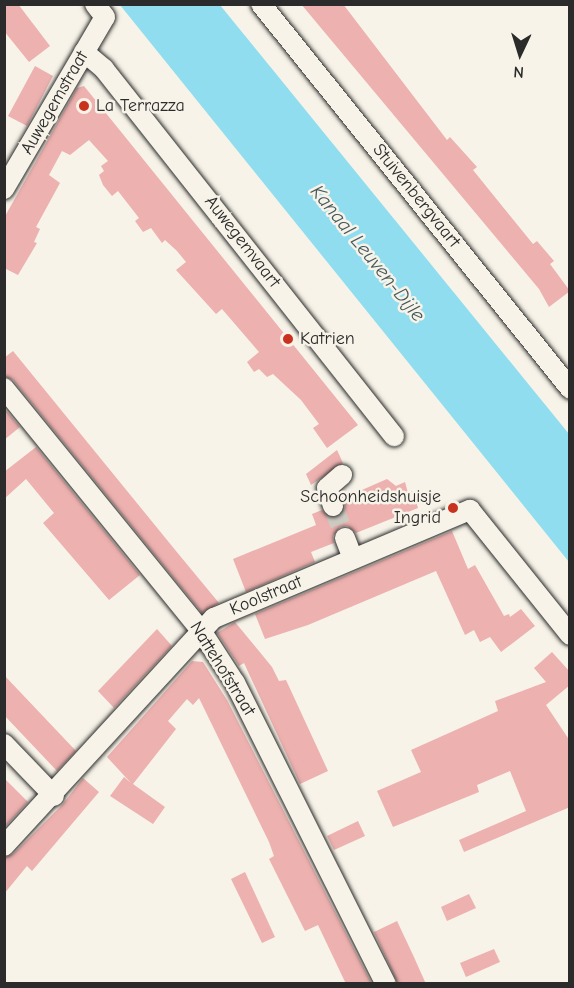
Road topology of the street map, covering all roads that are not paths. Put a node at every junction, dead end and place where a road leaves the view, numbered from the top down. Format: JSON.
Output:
{"nodes":[{"id":1,"x":261,"y":4,"type":"edge"},
{"id":2,"x":100,"y":11,"type":"edge"},
{"id":3,"x":84,"y":52,"type":"junction"},
{"id":4,"x":4,"y":189,"type":"edge"},
{"id":5,"x":4,"y":388,"type":"edge"},
{"id":6,"x":570,"y":389,"type":"edge"},
{"id":7,"x":394,"y":436,"type":"dead end"},
{"id":8,"x":342,"y":475,"type":"dead end"},
{"id":9,"x":333,"y":506,"type":"tunnel mouth"},
{"id":10,"x":345,"y":538,"type":"tunnel mouth"},
{"id":11,"x":353,"y":559,"type":"junction"},
{"id":12,"x":202,"y":632,"type":"junction"},
{"id":13,"x":570,"y":635,"type":"edge"},
{"id":14,"x":4,"y":744,"type":"edge"},
{"id":15,"x":54,"y":796,"type":"junction"},
{"id":16,"x":4,"y":846,"type":"edge"},
{"id":17,"x":386,"y":984,"type":"edge"}],
"edges":[{"from":1,"to":6,"type":"street","name":"Stuivenbergvaart"},
{"from":2,"to":3,"type":"street","name":"Auwegemstraat"},
{"from":3,"to":4,"type":"street","name":"Auwegemstraat"},
{"from":3,"to":7,"type":"street","name":"Auwegemvaart"},
{"from":5,"to":12,"type":"street","name":"Nattehofstraat"},
{"from":8,"to":9,"type":"street"},
{"from":10,"to":11,"type":"street"},
{"from":11,"to":12,"type":"street","name":"Koolstraat"},
{"from":11,"to":13,"type":"street","name":"Koolstraat"},
{"from":12,"to":15,"type":"street","name":"Koolstraat"},
{"from":12,"to":17,"type":"street","name":"Nattehofstraat"},
{"from":14,"to":15,"type":"street"},
{"from":15,"to":16,"type":"street","name":"Koolstraat"}]}
